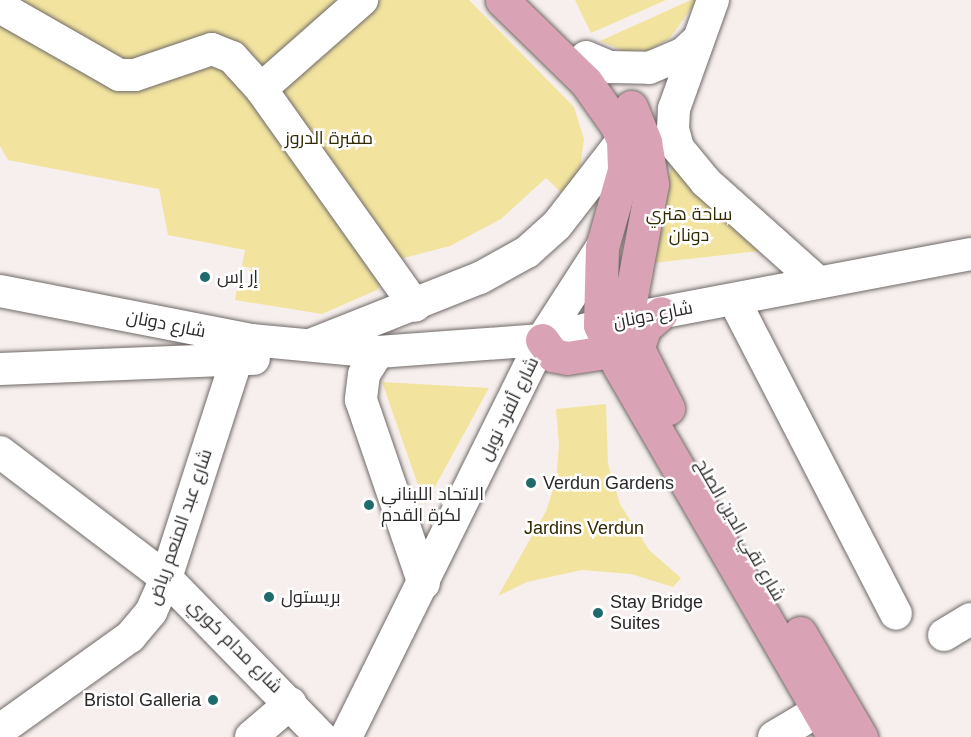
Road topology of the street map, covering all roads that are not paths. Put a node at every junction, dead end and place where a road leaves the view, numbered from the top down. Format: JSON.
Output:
{"nodes":[{"id":1,"x":362,"y":0,"type":"edge"},
{"id":2,"x":502,"y":0,"type":"edge"},
{"id":3,"x":528,"y":0,"type":"edge"},
{"id":4,"x":713,"y":0,"type":"edge"},
{"id":5,"x":0,"y":8,"type":"edge"},
{"id":6,"x":698,"y":40,"type":"junction"},
{"id":7,"x":586,"y":57,"type":"junction"},
{"id":8,"x":261,"y":89,"type":"junction"},
{"id":9,"x":623,"y":140,"type":"junction"},
{"id":10,"x":602,"y":247,"type":"junction"},
{"id":11,"x":971,"y":254,"type":"edge"},
{"id":12,"x":818,"y":282,"type":"junction"},
{"id":13,"x":0,"y":291,"type":"edge"},
{"id":14,"x":734,"y":300,"type":"junction"},
{"id":15,"x":415,"y":306,"type":"junction"},
{"id":16,"x":629,"y":331,"type":"junction"},
{"id":17,"x":542,"y":340,"type":"junction"},
{"id":18,"x":319,"y":348,"type":"junction"},
{"id":19,"x":378,"y":352,"type":"junction"},
{"id":20,"x":236,"y":361,"type":"junction"},
{"id":21,"x":0,"y":369,"type":"edge"},
{"id":22,"x":0,"y":452,"type":"edge"},
{"id":23,"x":166,"y":578,"type":"junction"},
{"id":24,"x":423,"y":584,"type":"junction"},
{"id":25,"x":896,"y":614,"type":"dead end"},
{"id":26,"x":971,"y":620,"type":"edge"},
{"id":27,"x":944,"y":635,"type":"dead end"},
{"id":28,"x":291,"y":703,"type":"junction"},
{"id":29,"x":826,"y":724,"type":"edge"},
{"id":30,"x":0,"y":730,"type":"edge"},
{"id":31,"x":251,"y":737,"type":"edge"},
{"id":32,"x":321,"y":737,"type":"edge"},
{"id":33,"x":346,"y":737,"type":"edge"},
{"id":34,"x":774,"y":737,"type":"edge"},
{"id":35,"x":861,"y":737,"type":"edge"}],
"edges":[{"from":1,"to":8,"type":"street"},
{"from":2,"to":9,"type":"main road"},
{"from":3,"to":7,"type":"main road"},
{"from":4,"to":6,"type":"street"},
{"from":5,"to":8,"type":"street"},
{"from":6,"to":7,"type":"street"},
{"from":6,"to":12,"type":"street"},
{"from":7,"to":16,"type":"main road"},
{"from":8,"to":15,"type":"street"},
{"from":9,"to":10,"type":"main road"},
{"from":9,"to":15,"type":"street"},
{"from":10,"to":16,"type":"main road"},
{"from":10,"to":17,"type":"street","name":"شارع ألفرد نوبل"},
{"from":11,"to":12,"type":"street","name":"شارع دونان"},
{"from":12,"to":14,"type":"street","name":"شارع دونان"},
{"from":13,"to":18,"type":"street","name":"شارع دونان"},
{"from":14,"to":16,"type":"street","name":"شارع دونان"},
{"from":14,"to":25,"type":"street"},
{"from":15,"to":18,"type":"street"},
{"from":16,"to":17,"type":"main road"},
{"from":16,"to":29,"type":"main road","name":"شارع تقي الدين الصلح"},
{"from":16,"to":35,"type":"main road","name":"شارع تقي الدين الصلح"},
{"from":17,"to":19,"type":"street","name":"شارع دونان"},
{"from":17,"to":24,"type":"street","name":"شارع ألفرد نوبل"},
{"from":18,"to":19,"type":"street","name":"شارع دونان"},
{"from":18,"to":20,"type":"street","name":"شارع دونان"},
{"from":19,"to":24,"type":"street"},
{"from":20,"to":21,"type":"street","name":"شارع دونان"},
{"from":20,"to":23,"type":"street","name":"شارع عبد المنعم رياض"},
{"from":22,"to":23,"type":"street","name":"شارع مدام كوري"},
{"from":23,"to":28,"type":"street","name":"شارع مدام كوري"},
{"from":23,"to":30,"type":"street","name":"شارع عبد المنعم رياض"},
{"from":24,"to":33,"type":"street","name":"شارع ألفرد نوبل"},
{"from":26,"to":27,"type":"street"},
{"from":28,"to":31,"type":"street"},
{"from":28,"to":32,"type":"street","name":"شارع مدام كوري"},
{"from":29,"to":34,"type":"street"}]}
